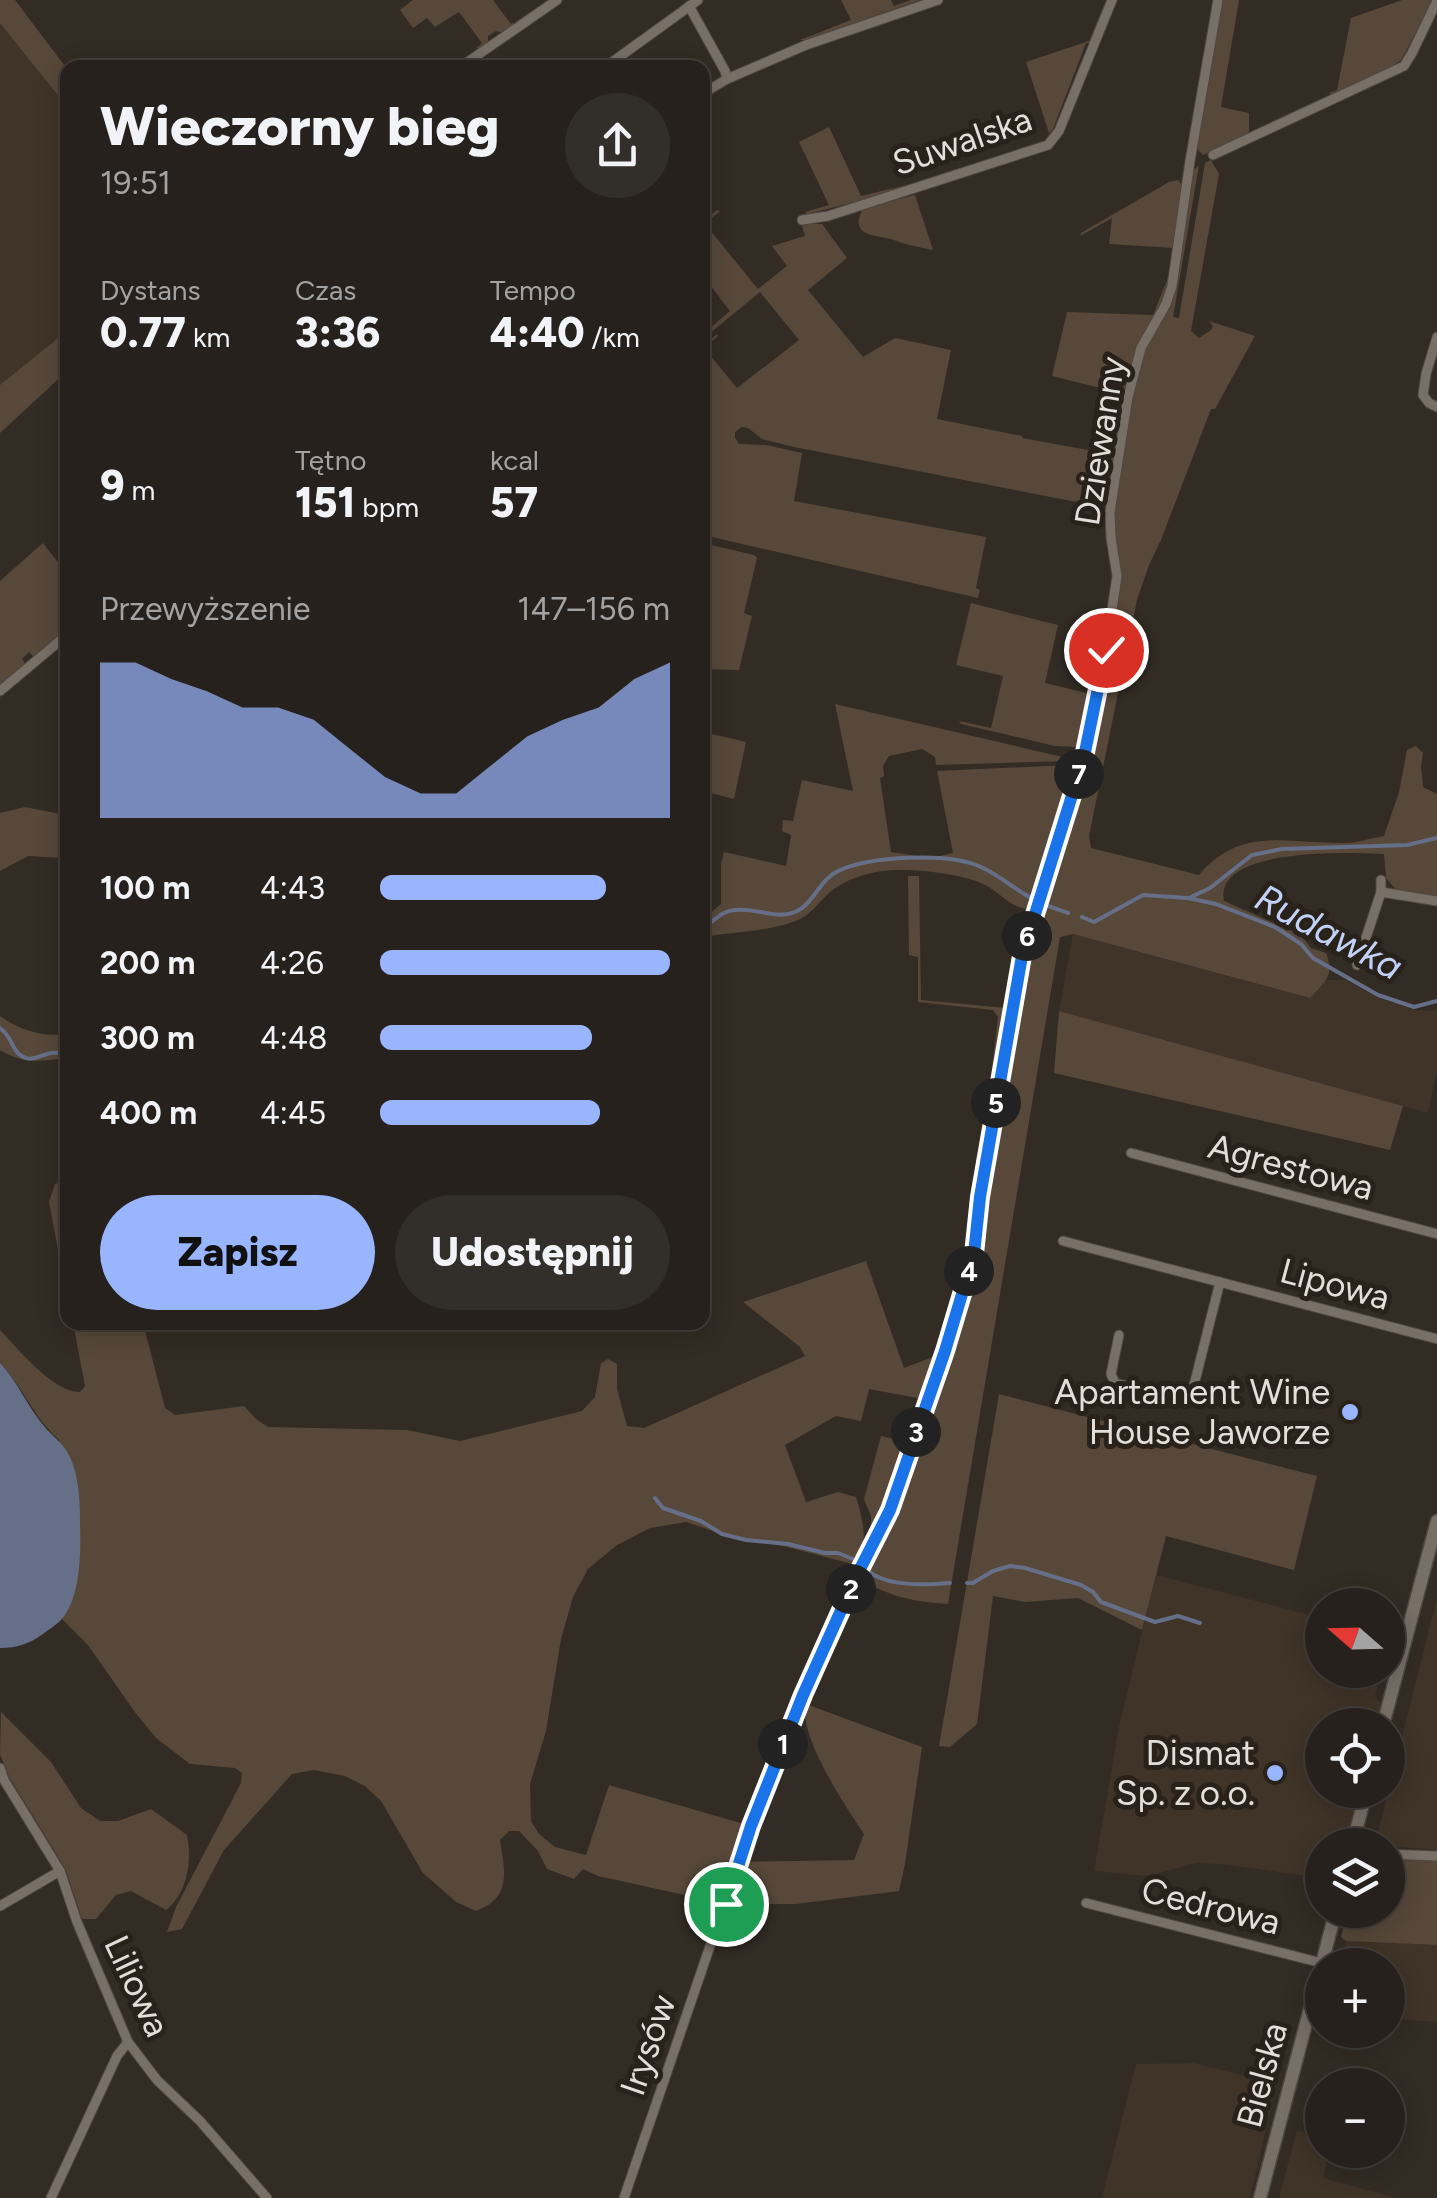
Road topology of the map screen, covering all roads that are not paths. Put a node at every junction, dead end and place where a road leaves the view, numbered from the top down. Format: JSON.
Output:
{"nodes":[{"id":1,"x":557,"y":0,"type":"edge"},
{"id":2,"x":938,"y":0,"type":"edge"},
{"id":3,"x":1112,"y":0,"type":"edge"},
{"id":4,"x":1218,"y":0,"type":"edge"},
{"id":5,"x":1437,"y":1,"type":"edge"},
{"id":6,"x":693,"y":3,"type":"edge"},
{"id":7,"x":471,"y":60,"type":"edge"},
{"id":8,"x":615,"y":60,"type":"edge"},
{"id":9,"x":727,"y":79,"type":"junction"},
{"id":10,"x":710,"y":89,"type":"edge"},
{"id":11,"x":1212,"y":155,"type":"dead end"},
{"id":12,"x":802,"y":220,"type":"dead end"},
{"id":13,"x":1437,"y":337,"type":"edge"},
{"id":14,"x":1437,"y":408,"type":"edge"},
{"id":15,"x":60,"y":641,"type":"edge"},
{"id":16,"x":0,"y":691,"type":"edge"},
{"id":17,"x":1380,"y":880,"type":"dead end"},
{"id":18,"x":1381,"y":892,"type":"junction"},
{"id":19,"x":1437,"y":902,"type":"edge"},
{"id":20,"x":1357,"y":965,"type":"dead end"},
{"id":21,"x":1132,"y":1153,"type":"dead end"},
{"id":22,"x":1437,"y":1234,"type":"edge"},
{"id":23,"x":1062,"y":1242,"type":"dead end"},
{"id":24,"x":1220,"y":1282,"type":"junction"},
{"id":25,"x":1120,"y":1335,"type":"dead end"},
{"id":26,"x":1437,"y":1339,"type":"edge"},
{"id":27,"x":1437,"y":1521,"type":"edge"},
{"id":28,"x":872,"y":1544,"type":"joint"},
{"id":29,"x":1388,"y":1708,"type":"edge"},
{"id":30,"x":0,"y":1768,"type":"edge"},
{"id":31,"x":1405,"y":1855,"type":"edge"},
{"id":32,"x":1437,"y":1856,"type":"edge"},
{"id":33,"x":60,"y":1871,"type":"junction"},
{"id":34,"x":1086,"y":1903,"type":"dead end"},
{"id":35,"x":0,"y":1906,"type":"edge"},
{"id":36,"x":1305,"y":1959,"type":"edge"},
{"id":37,"x":1305,"y":2027,"type":"edge"},
{"id":38,"x":128,"y":2042,"type":"junction"},
{"id":39,"x":52,"y":2198,"type":"edge"},
{"id":40,"x":267,"y":2198,"type":"edge"},
{"id":41,"x":624,"y":2198,"type":"edge"},
{"id":42,"x":1260,"y":2198,"type":"edge"}],
"edges":[{"from":1,"to":7,"type":"street"},
{"from":2,"to":9,"type":"street"},
{"from":3,"to":12,"type":"street","name":"Suwalska"},
{"from":4,"to":28,"type":"street","name":"Dziewanny"},
{"from":5,"to":11,"type":"street"},
{"from":6,"to":8,"type":"street"},
{"from":6,"to":9,"type":"street"},
{"from":9,"to":10,"type":"street"},
{"from":13,"to":14,"type":"street"},
{"from":15,"to":16,"type":"street"},
{"from":17,"to":18,"type":"street"},
{"from":18,"to":19,"type":"street"},
{"from":18,"to":20,"type":"street"},
{"from":21,"to":22,"type":"street","name":"Agrestowa"},
{"from":23,"to":24,"type":"street","name":"Lipowa"},
{"from":24,"to":25,"type":"street"},
{"from":24,"to":26,"type":"street","name":"Lipowa"},
{"from":27,"to":29,"type":"main road"},
{"from":28,"to":41,"type":"street","name":"Irysów"},
{"from":30,"to":33,"type":"street","name":"Liliowa"},
{"from":31,"to":32,"type":"street"},
{"from":33,"to":35,"type":"street"},
{"from":33,"to":38,"type":"street","name":"Liliowa"},
{"from":34,"to":36,"type":"street","name":"Cedrowa"},
{"from":37,"to":42,"type":"main road","name":"Bielska"},
{"from":38,"to":39,"type":"street"},
{"from":38,"to":40,"type":"street","name":"Liliowa"}]}
